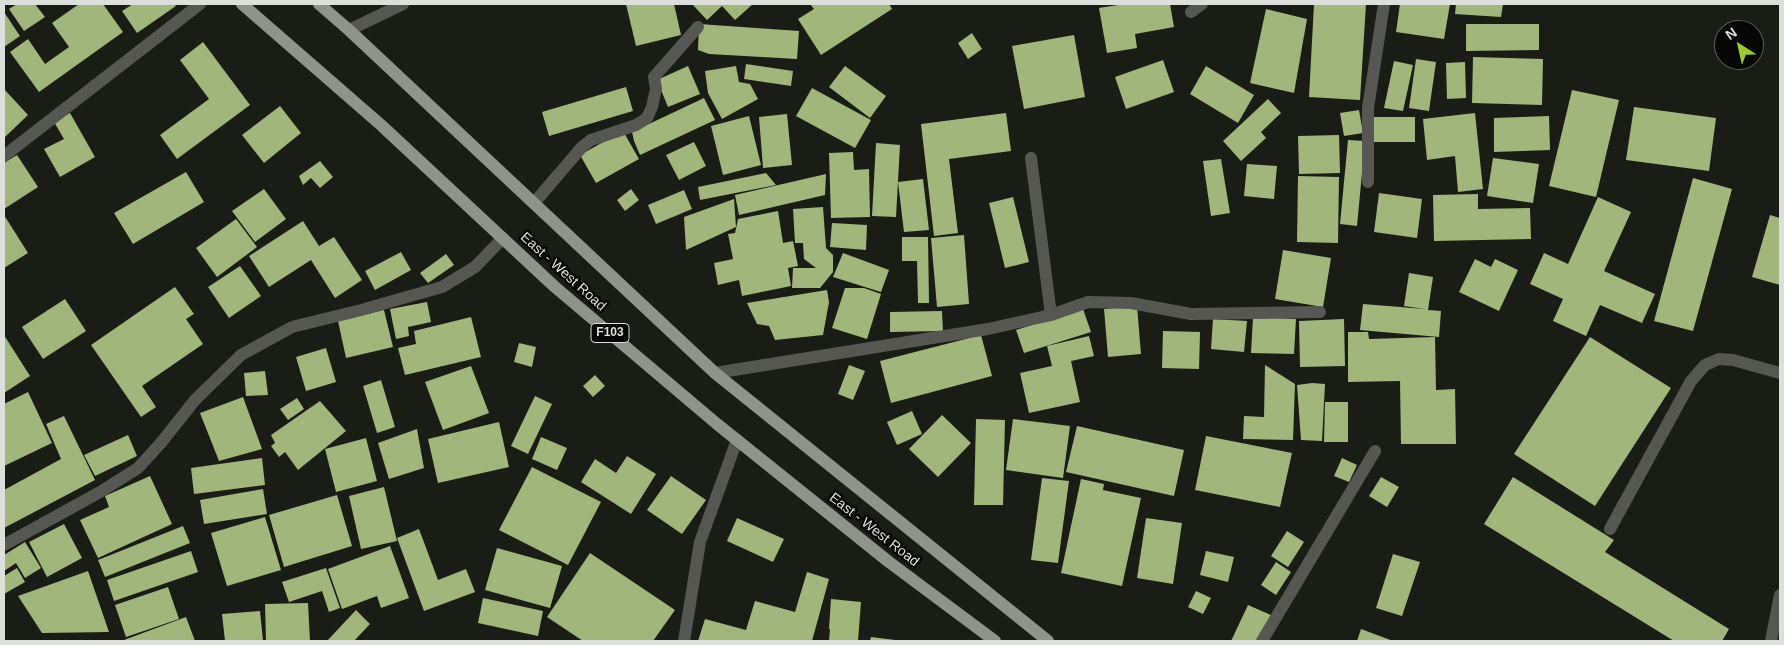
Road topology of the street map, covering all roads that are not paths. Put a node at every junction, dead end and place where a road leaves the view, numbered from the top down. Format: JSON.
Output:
{"nodes":[{"id":1,"x":200,"y":4,"type":"edge"},
{"id":2,"x":242,"y":4,"type":"edge"},
{"id":3,"x":319,"y":4,"type":"edge"},
{"id":4,"x":403,"y":4,"type":"edge"},
{"id":5,"x":1202,"y":4,"type":"edge"},
{"id":6,"x":1384,"y":4,"type":"edge"},
{"id":7,"x":1191,"y":12,"type":"dead end"},
{"id":8,"x":698,"y":27,"type":"dead end"},
{"id":9,"x":349,"y":30,"type":"junction"},
{"id":10,"x":4,"y":156,"type":"edge"},
{"id":11,"x":1031,"y":158,"type":"dead end"},
{"id":12,"x":1368,"y":182,"type":"dead end"},
{"id":13,"x":534,"y":203,"type":"junction"},
{"id":14,"x":503,"y":238,"type":"junction"},
{"id":15,"x":1320,"y":312,"type":"dead end"},
{"id":16,"x":1051,"y":315,"type":"junction"},
{"id":17,"x":715,"y":373,"type":"junction"},
{"id":18,"x":1780,"y":373,"type":"edge"},
{"id":19,"x":737,"y":440,"type":"junction"},
{"id":20,"x":1375,"y":451,"type":"dead end"},
{"id":21,"x":1610,"y":529,"type":"dead end"},
{"id":22,"x":4,"y":545,"type":"edge"},
{"id":23,"x":1780,"y":595,"type":"edge"},
{"id":24,"x":684,"y":641,"type":"edge"},
{"id":25,"x":995,"y":641,"type":"edge"},
{"id":26,"x":1048,"y":641,"type":"edge"},
{"id":27,"x":1262,"y":641,"type":"edge"},
{"id":28,"x":1770,"y":641,"type":"edge"}],
"edges":[{"from":1,"to":10,"type":"street"},
{"from":2,"to":14,"type":"main road","name":"East - West Road","number":"F103"},
{"from":3,"to":9,"type":"main road","name":"East - West Road"},
{"from":4,"to":9,"type":"street"},
{"from":5,"to":7,"type":"street"},
{"from":6,"to":12,"type":"street"},
{"from":8,"to":13,"type":"street"},
{"from":9,"to":13,"type":"main road","name":"East - West Road"},
{"from":11,"to":16,"type":"street"},
{"from":13,"to":17,"type":"main road","name":"East - West Road"},
{"from":14,"to":19,"type":"main road","name":"East - West Road","number":"F103"},
{"from":14,"to":22,"type":"street"},
{"from":15,"to":16,"type":"street"},
{"from":16,"to":17,"type":"street"},
{"from":17,"to":26,"type":"main road","name":"East - West Road"},
{"from":18,"to":21,"type":"street"},
{"from":19,"to":24,"type":"street"},
{"from":19,"to":25,"type":"main road","name":"East - West Road","number":"F103"},
{"from":20,"to":27,"type":"street"},
{"from":23,"to":28,"type":"street"}]}
